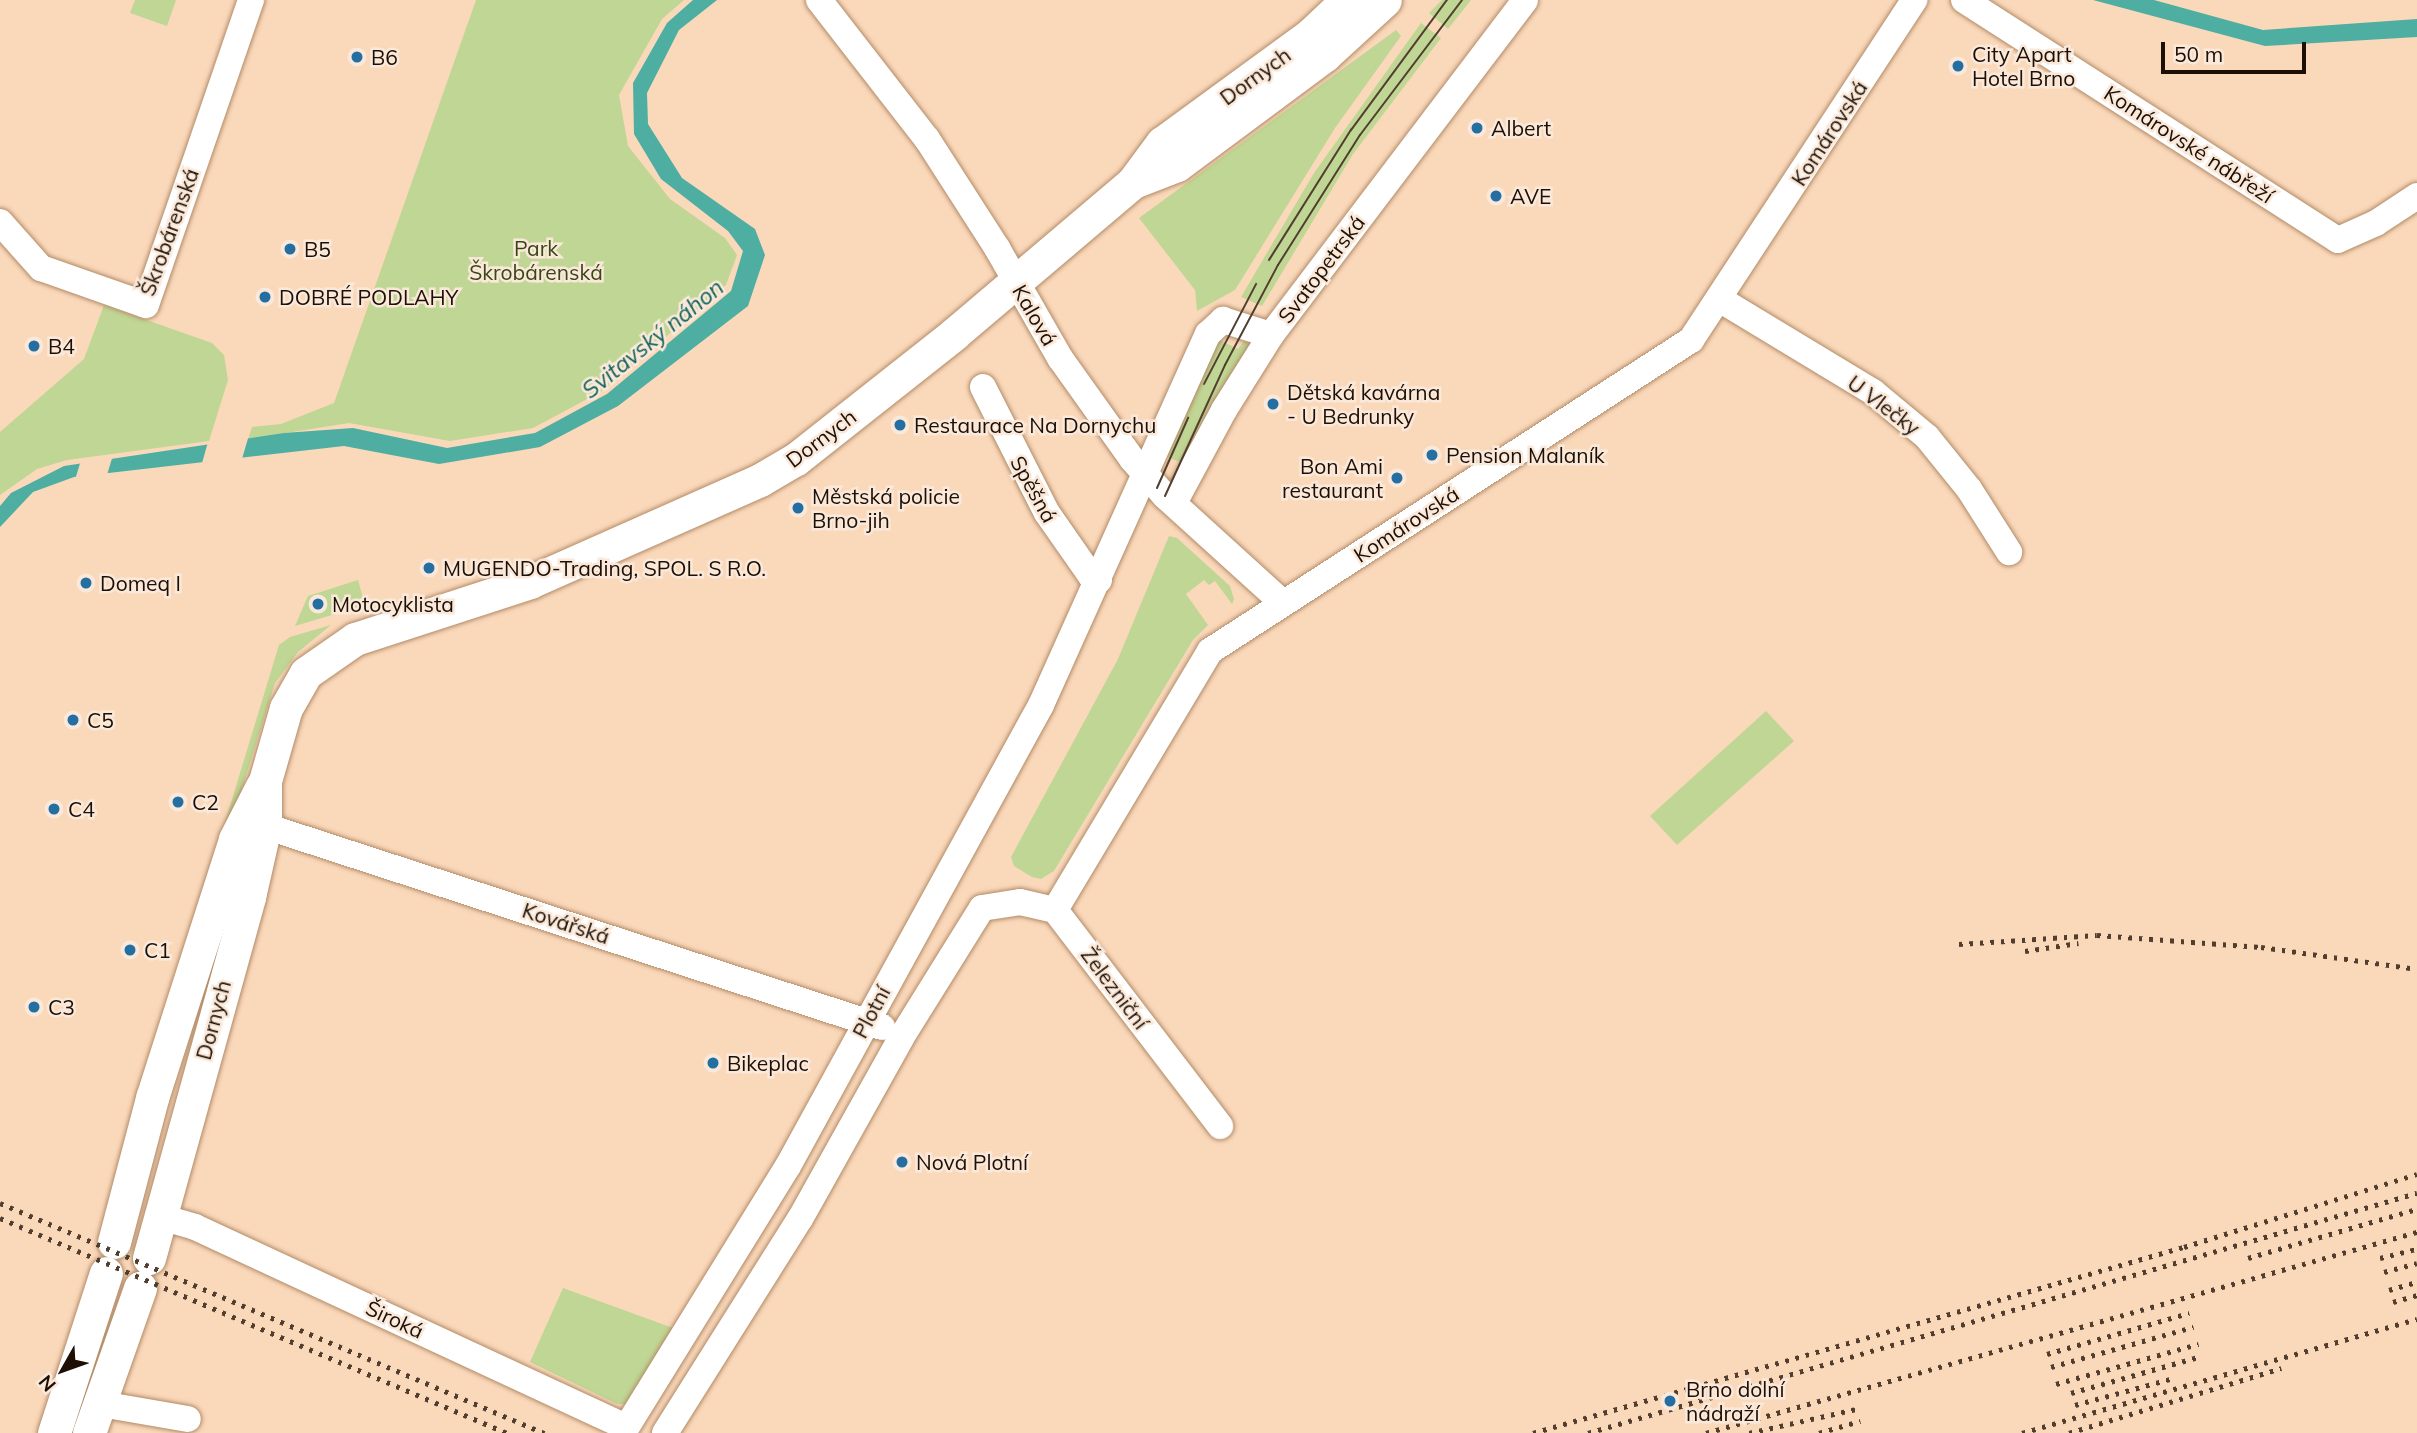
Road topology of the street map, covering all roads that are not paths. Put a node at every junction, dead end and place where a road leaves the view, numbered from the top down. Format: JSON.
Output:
{"nodes":[{"id":1,"x":251,"y":0,"type":"edge"},
{"id":2,"x":819,"y":0,"type":"edge"},
{"id":3,"x":1347,"y":0,"type":"edge"},
{"id":4,"x":1385,"y":0,"type":"edge"},
{"id":5,"x":1525,"y":0,"type":"edge"},
{"id":6,"x":1914,"y":0,"type":"edge"},
{"id":7,"x":1964,"y":0,"type":"edge"},
{"id":8,"x":1133,"y":182,"type":"junction"},
{"id":9,"x":2417,"y":196,"type":"edge"},
{"id":10,"x":0,"y":222,"type":"edge"},
{"id":11,"x":1015,"y":281,"type":"junction"},
{"id":12,"x":1721,"y":300,"type":"junction"},
{"id":13,"x":1271,"y":335,"type":"junction"},
{"id":14,"x":983,"y":387,"type":"dead end"},
{"id":15,"x":1147,"y":477,"type":"junction"},
{"id":16,"x":1174,"y":503,"type":"junction"},
{"id":17,"x":2009,"y":552,"type":"dead end"},
{"id":18,"x":1099,"y":580,"type":"junction"},
{"id":19,"x":1283,"y":603,"type":"junction"},
{"id":20,"x":265,"y":781,"type":"junction"},
{"id":21,"x":265,"y":826,"type":"junction"},
{"id":22,"x":1055,"y":910,"type":"junction"},
{"id":23,"x":867,"y":1020,"type":"junction"},
{"id":24,"x":901,"y":1038,"type":"junction"},
{"id":25,"x":1220,"y":1126,"type":"dead end"},
{"id":26,"x":161,"y":1217,"type":"junction"},
{"id":27,"x":95,"y":1418,"type":"edge"},
{"id":28,"x":188,"y":1419,"type":"dead end"},
{"id":29,"x":624,"y":1430,"type":"edge"},
{"id":30,"x":54,"y":1433,"type":"edge"},
{"id":31,"x":665,"y":1433,"type":"edge"}],
"edges":[{"from":1,"to":10,"type":"street","name":"Škrobárenská"},
{"from":2,"to":11,"type":"street","name":"Kalová"},
{"from":3,"to":8,"type":"main road","name":"Dornych"},
{"from":4,"to":8,"type":"main road"},
{"from":5,"to":13,"type":"street","name":"Svatopetrská"},
{"from":6,"to":12,"type":"street","name":"Komárovská"},
{"from":7,"to":9,"type":"street","name":"Komárovské nábřeží"},
{"from":8,"to":11,"type":"main road","name":"Dornych"},
{"from":11,"to":15,"type":"street","name":"Kalová"},
{"from":11,"to":20,"type":"main road","name":"Dornych"},
{"from":12,"to":17,"type":"street","name":"U Vlečky"},
{"from":12,"to":19,"type":"street","name":"Komárovská"},
{"from":13,"to":15,"type":"street","name":"Svatopetrská"},
{"from":13,"to":16,"type":"street"},
{"from":14,"to":18,"type":"street","name":"Spěšná"},
{"from":15,"to":16,"type":"street","name":"Kalová"},
{"from":15,"to":18,"type":"street","name":"Svatopetrská"},
{"from":16,"to":19,"type":"street","name":"Kalová"},
{"from":18,"to":23,"type":"street","name":"Plotní"},
{"from":19,"to":22,"type":"street","name":"Komárovská"},
{"from":20,"to":21,"type":"main road","name":"Dornych"},
{"from":20,"to":30,"type":"main road","name":"Dornych"},
{"from":21,"to":23,"type":"street","name":"Kovářská"},
{"from":21,"to":26,"type":"main road","name":"Dornych"},
{"from":22,"to":24,"type":"street","name":"Plotní"},
{"from":22,"to":25,"type":"street","name":"Železniční"},
{"from":23,"to":24,"type":"street","name":"Kovářská"},
{"from":23,"to":29,"type":"street","name":"Plotní"},
{"from":24,"to":31,"type":"street","name":"Plotní"},
{"from":26,"to":27,"type":"main road","name":"Dornych"},
{"from":26,"to":29,"type":"street","name":"Široká"},
{"from":27,"to":28,"type":"street"}]}
